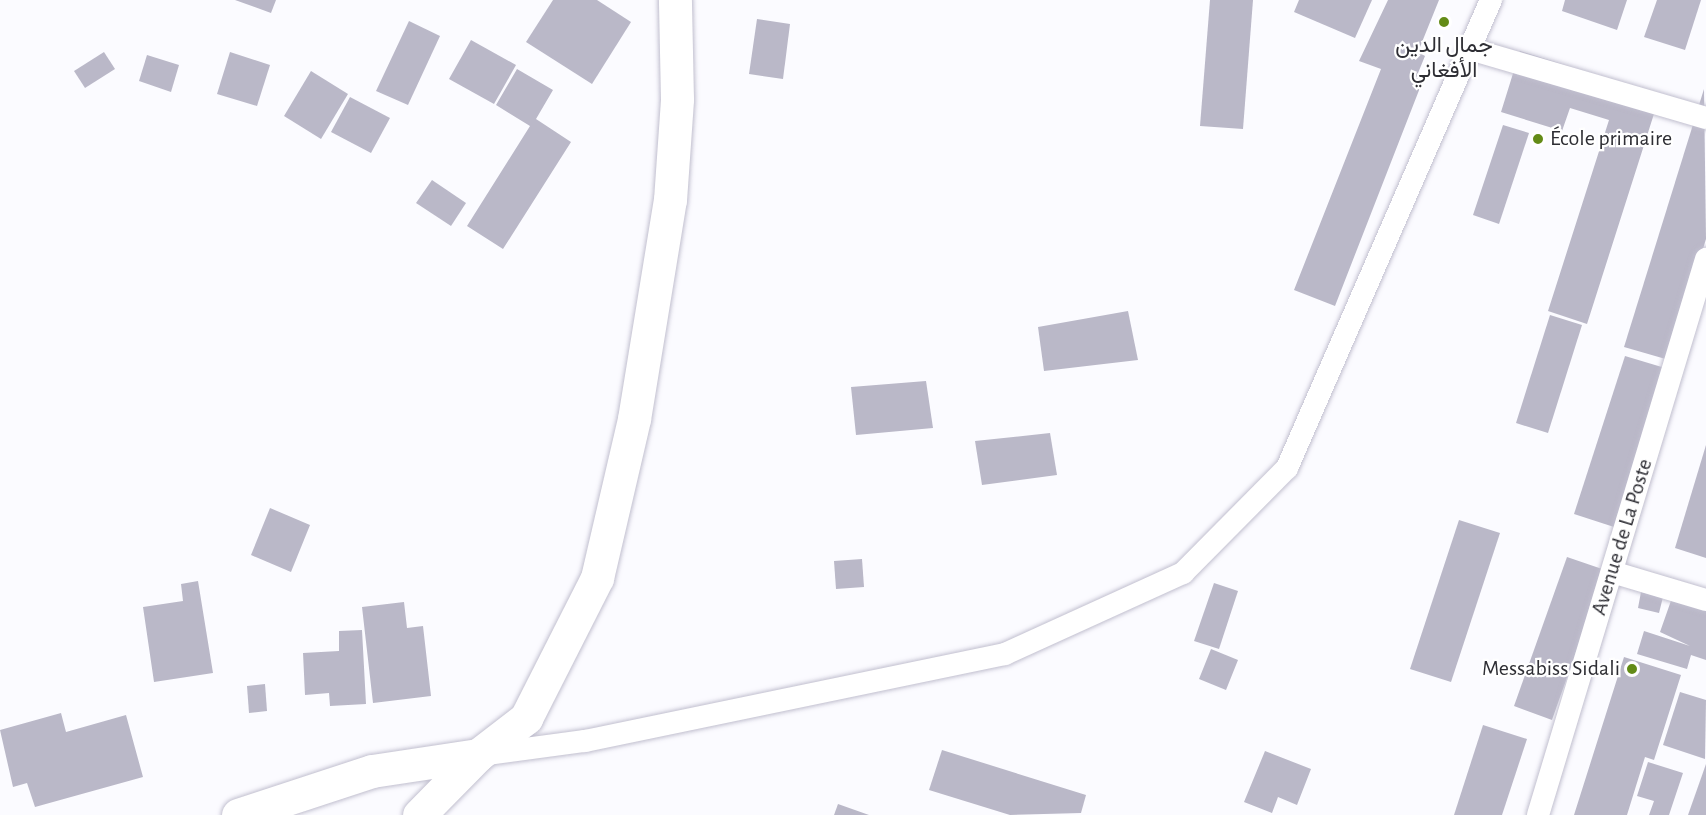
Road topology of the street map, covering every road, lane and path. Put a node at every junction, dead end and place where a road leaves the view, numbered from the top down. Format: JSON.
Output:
{"nodes":[{"id":1,"x":675,"y":0,"type":"edge"},
{"id":2,"x":1491,"y":0,"type":"edge"},
{"id":3,"x":1470,"y":49,"type":"junction"},
{"id":4,"x":1706,"y":118,"type":"edge"},
{"id":5,"x":1706,"y":258,"type":"edge"},
{"id":6,"x":1612,"y":572,"type":"junction"},
{"id":7,"x":1706,"y":600,"type":"edge"},
{"id":8,"x":478,"y":755,"type":"junction"},
{"id":9,"x":238,"y":815,"type":"edge"},
{"id":10,"x":419,"y":815,"type":"edge"},
{"id":11,"x":1538,"y":815,"type":"edge"}],
"edges":[{"from":1,"to":8,"type":"main road"},
{"from":2,"to":3,"type":"street"},
{"from":3,"to":4,"type":"street"},
{"from":3,"to":8,"type":"street"},
{"from":5,"to":6,"type":"street","name":"Avenue de La Poste"},
{"from":6,"to":7,"type":"street"},
{"from":6,"to":11,"type":"street","name":"Avenue de La Poste"},
{"from":8,"to":9,"type":"main road"},
{"from":8,"to":10,"type":"main road"}]}
